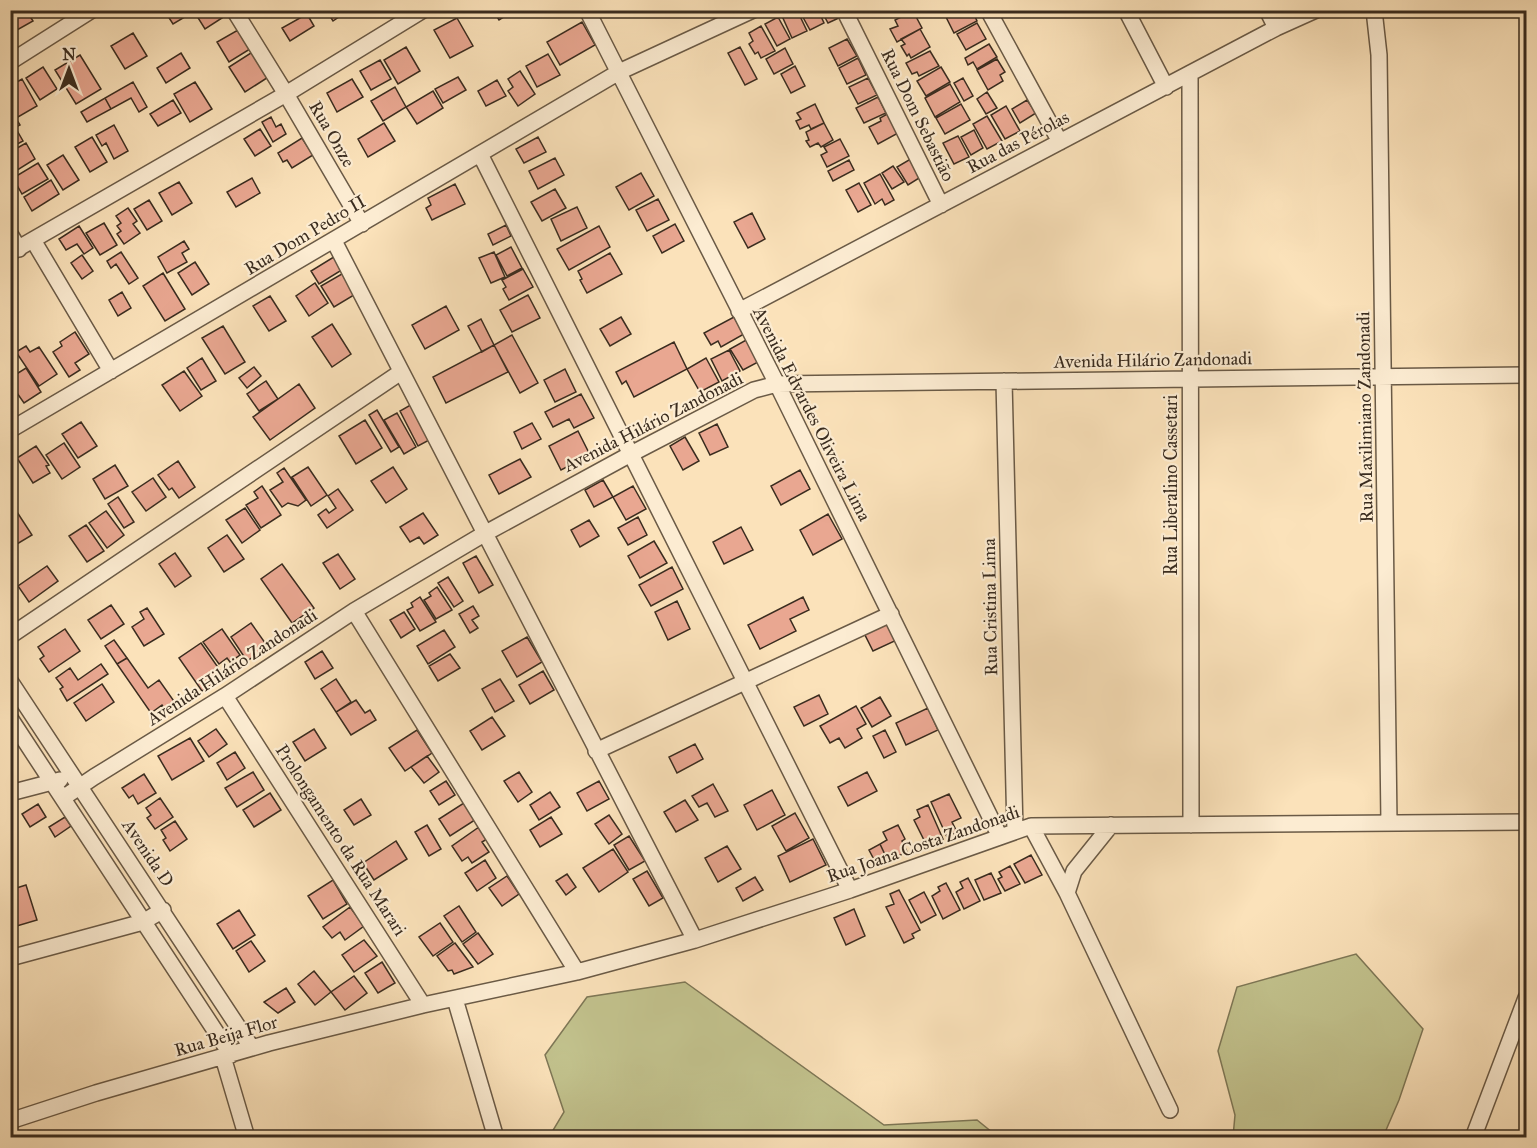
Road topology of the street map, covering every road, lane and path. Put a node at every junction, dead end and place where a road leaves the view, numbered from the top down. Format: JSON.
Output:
{"nodes":[{"id":1,"x":92,"y":10,"type":"edge"},
{"id":2,"x":234,"y":10,"type":"edge"},
{"id":3,"x":423,"y":10,"type":"edge"},
{"id":4,"x":587,"y":10,"type":"edge"},
{"id":5,"x":753,"y":10,"type":"edge"},
{"id":6,"x":844,"y":10,"type":"edge"},
{"id":7,"x":988,"y":10,"type":"edge"},
{"id":8,"x":1126,"y":10,"type":"edge"},
{"id":9,"x":1267,"y":10,"type":"edge"},
{"id":10,"x":1316,"y":10,"type":"edge"},
{"id":11,"x":1374,"y":10,"type":"edge"},
{"id":12,"x":1276,"y":28,"type":"junction"},
{"id":13,"x":10,"y":62,"type":"edge"},
{"id":14,"x":619,"y":72,"type":"junction"},
{"id":15,"x":1190,"y":74,"type":"junction"},
{"id":16,"x":1166,"y":87,"type":"junction"},
{"id":17,"x":286,"y":94,"type":"junction"},
{"id":18,"x":1060,"y":142,"type":"junction"},
{"id":19,"x":480,"y":154,"type":"junction"},
{"id":20,"x":940,"y":205,"type":"junction"},
{"id":21,"x":362,"y":224,"type":"junction"},
{"id":22,"x":10,"y":234,"type":"edge"},
{"id":23,"x":33,"y":240,"type":"junction"},
{"id":24,"x":334,"y":241,"type":"junction"},
{"id":25,"x":15,"y":251,"type":"edge"},
{"id":26,"x":739,"y":311,"type":"junction"},
{"id":27,"x":111,"y":371,"type":"junction"},
{"id":28,"x":401,"y":372,"type":"junction"},
{"id":29,"x":1527,"y":375,"type":"edge"},
{"id":30,"x":1384,"y":376,"type":"junction"},
{"id":31,"x":1190,"y":379,"type":"junction"},
{"id":32,"x":1004,"y":381,"type":"junction"},
{"id":33,"x":777,"y":384,"type":"junction"},
{"id":34,"x":10,"y":430,"type":"edge"},
{"id":35,"x":629,"y":455,"type":"junction"},
{"id":36,"x":484,"y":534,"type":"junction"},
{"id":37,"x":354,"y":611,"type":"junction"},
{"id":38,"x":891,"y":614,"type":"junction"},
{"id":39,"x":10,"y":636,"type":"edge"},
{"id":40,"x":10,"y":681,"type":"edge"},
{"id":41,"x":744,"y":683,"type":"junction"},
{"id":42,"x":225,"y":696,"type":"junction"},
{"id":43,"x":10,"y":718,"type":"edge"},
{"id":44,"x":596,"y":751,"type":"junction"},
{"id":45,"x":53,"y":781,"type":"junction"},
{"id":46,"x":77,"y":782,"type":"junction"},
{"id":47,"x":10,"y":793,"type":"edge"},
{"id":48,"x":63,"y":798,"type":"junction"},
{"id":49,"x":1527,"y":822,"type":"edge"},
{"id":50,"x":1389,"y":823,"type":"junction"},
{"id":51,"x":1111,"y":825,"type":"junction"},
{"id":52,"x":1191,"y":825,"type":"junction"},
{"id":53,"x":1031,"y":826,"type":"junction"},
{"id":54,"x":1015,"y":831,"type":"junction"},
{"id":55,"x":1000,"y":837,"type":"junction"},
{"id":56,"x":850,"y":890,"type":"junction"},
{"id":57,"x":1067,"y":893,"type":"junction"},
{"id":58,"x":163,"y":910,"type":"junction"},
{"id":59,"x":143,"y":922,"type":"junction"},
{"id":60,"x":695,"y":940,"type":"junction"},
{"id":61,"x":10,"y":958,"type":"edge"},
{"id":62,"x":577,"y":972,"type":"junction"},
{"id":63,"x":1527,"y":998,"type":"edge"},
{"id":64,"x":455,"y":999,"type":"junction"},
{"id":65,"x":423,"y":1005,"type":"junction"},
{"id":66,"x":252,"y":1048,"type":"junction"},
{"id":67,"x":227,"y":1056,"type":"junction"},
{"id":68,"x":1170,"y":1110,"type":"dead end"},
{"id":69,"x":10,"y":1121,"type":"edge"},
{"id":70,"x":247,"y":1137,"type":"edge"},
{"id":71,"x":496,"y":1137,"type":"edge"},
{"id":72,"x":1473,"y":1137,"type":"edge"}],
"edges":[{"from":1,"to":13,"type":"street"},
{"from":2,"to":17,"type":"street","name":"Rua Onze"},
{"from":3,"to":17,"type":"street"},
{"from":4,"to":14,"type":"street","name":"Avenida Edvardes Oliveira Lima"},
{"from":5,"to":14,"type":"street","name":"Rua Dom Pedro II"},
{"from":6,"to":20,"type":"street","name":"Rua Dom Sebastião"},
{"from":7,"to":18,"type":"street"},
{"from":8,"to":16,"type":"street"},
{"from":9,"to":12,"type":"street"},
{"from":10,"to":12,"type":"street","name":"Rua das Pérolas"},
{"from":11,"to":30,"type":"street","name":"Rua Maxilimiano Zandonadi"},
{"from":12,"to":15,"type":"street","name":"Rua das Pérolas"},
{"from":14,"to":19,"type":"street","name":"Rua Dom Pedro II"},
{"from":14,"to":26,"type":"street","name":"Avenida Edvardes Oliveira Lima"},
{"from":15,"to":16,"type":"street","name":"Rua das Pérolas"},
{"from":15,"to":31,"type":"street","name":"Rua Liberalino Cassetari"},
{"from":16,"to":18,"type":"street","name":"Rua das Pérolas"},
{"from":17,"to":21,"type":"street","name":"Rua Onze"},
{"from":17,"to":23,"type":"street"},
{"from":18,"to":20,"type":"street","name":"Rua das Pérolas"},
{"from":19,"to":21,"type":"street","name":"Rua Dom Pedro II"},
{"from":19,"to":35,"type":"street"},
{"from":20,"to":26,"type":"street","name":"Rua das Pérolas"},
{"from":21,"to":24,"type":"street","name":"Rua Dom Pedro II"},
{"from":22,"to":25,"type":"street"},
{"from":23,"to":25,"type":"street"},
{"from":23,"to":27,"type":"street"},
{"from":24,"to":27,"type":"street","name":"Rua Dom Pedro II"},
{"from":24,"to":28,"type":"street"},
{"from":26,"to":33,"type":"street","name":"Avenida Edvardes Oliveira Lima"},
{"from":27,"to":34,"type":"street","name":"Rua Dom Pedro II"},
{"from":28,"to":36,"type":"street"},
{"from":28,"to":39,"type":"street"},
{"from":29,"to":30,"type":"street","name":"Avenida Hilário Zandonadi"},
{"from":30,"to":31,"type":"street","name":"Avenida Hilário Zandonadi"},
{"from":30,"to":50,"type":"street","name":"Rua Maxilimiano Zandonadi"},
{"from":31,"to":32,"type":"street","name":"Avenida Hilário Zandonadi"},
{"from":31,"to":52,"type":"street","name":"Rua Liberalino Cassetari"},
{"from":32,"to":33,"type":"street","name":"Avenida Hilário Zandonadi"},
{"from":32,"to":54,"type":"street","name":"Rua Cristina Lima"},
{"from":33,"to":35,"type":"street","name":"Avenida Hilário Zandonadi"},
{"from":33,"to":38,"type":"street","name":"Avenida Edvardes Oliveira Lima"},
{"from":35,"to":36,"type":"street","name":"Avenida Hilário Zandonadi"},
{"from":35,"to":41,"type":"street"},
{"from":36,"to":37,"type":"street","name":"Avenida Hilário Zandonadi"},
{"from":36,"to":44,"type":"street"},
{"from":37,"to":42,"type":"street","name":"Avenida Hilário Zandonadi"},
{"from":37,"to":62,"type":"street"},
{"from":38,"to":41,"type":"street"},
{"from":38,"to":55,"type":"street","name":"Avenida Edvardes Oliveira Lima"},
{"from":40,"to":46,"type":"street","name":"Avenida D"},
{"from":41,"to":44,"type":"street"},
{"from":41,"to":56,"type":"street"},
{"from":42,"to":46,"type":"street","name":"Avenida Hilário Zandonadi"},
{"from":42,"to":65,"type":"street","name":"Prolongamento da Rua Marari"},
{"from":43,"to":45,"type":"street"},
{"from":44,"to":60,"type":"street"},
{"from":45,"to":46,"type":"street","name":"Avenida Hilário Zandonadi"},
{"from":45,"to":47,"type":"street","name":"Avenida Hilário Zandonadi"},
{"from":45,"to":48,"type":"street"},
{"from":46,"to":48,"type":"street","name":"Avenida Hilário Zandonadi"},
{"from":46,"to":58,"type":"street","name":"Avenida D"},
{"from":48,"to":59,"type":"street"},
{"from":49,"to":50,"type":"street","name":"Rua Joana Costa Zandonadi"},
{"from":50,"to":52,"type":"street","name":"Rua Joana Costa Zandonadi"},
{"from":51,"to":52,"type":"street","name":"Rua Joana Costa Zandonadi"},
{"from":51,"to":53,"type":"street","name":"Rua Joana Costa Zandonadi"},
{"from":51,"to":57,"type":"street"},
{"from":53,"to":54,"type":"street","name":"Rua Joana Costa Zandonadi"},
{"from":53,"to":57,"type":"street"},
{"from":54,"to":55,"type":"street","name":"Rua Joana Costa Zandonadi"},
{"from":55,"to":56,"type":"street","name":"Rua Joana Costa Zandonadi"},
{"from":56,"to":60,"type":"street","name":"Rua Joana Costa Zandonadi"},
{"from":57,"to":68,"type":"street"},
{"from":58,"to":59,"type":"street"},
{"from":58,"to":66,"type":"street","name":"Avenida D"},
{"from":59,"to":61,"type":"street"},
{"from":59,"to":67,"type":"street"},
{"from":60,"to":62,"type":"street","name":"Rua Joana Costa Zandonadi"},
{"from":62,"to":64,"type":"street","name":"Rua Joana Costa Zandonadi"},
{"from":63,"to":72,"type":"street"},
{"from":64,"to":65,"type":"street","name":"Rua Beija Flor"},
{"from":64,"to":71,"type":"street"},
{"from":65,"to":66,"type":"street","name":"Rua Beija Flor"},
{"from":66,"to":67,"type":"street","name":"Rua Beija Flor"},
{"from":67,"to":69,"type":"street","name":"Rua Beija Flor"},
{"from":67,"to":70,"type":"street"}]}
